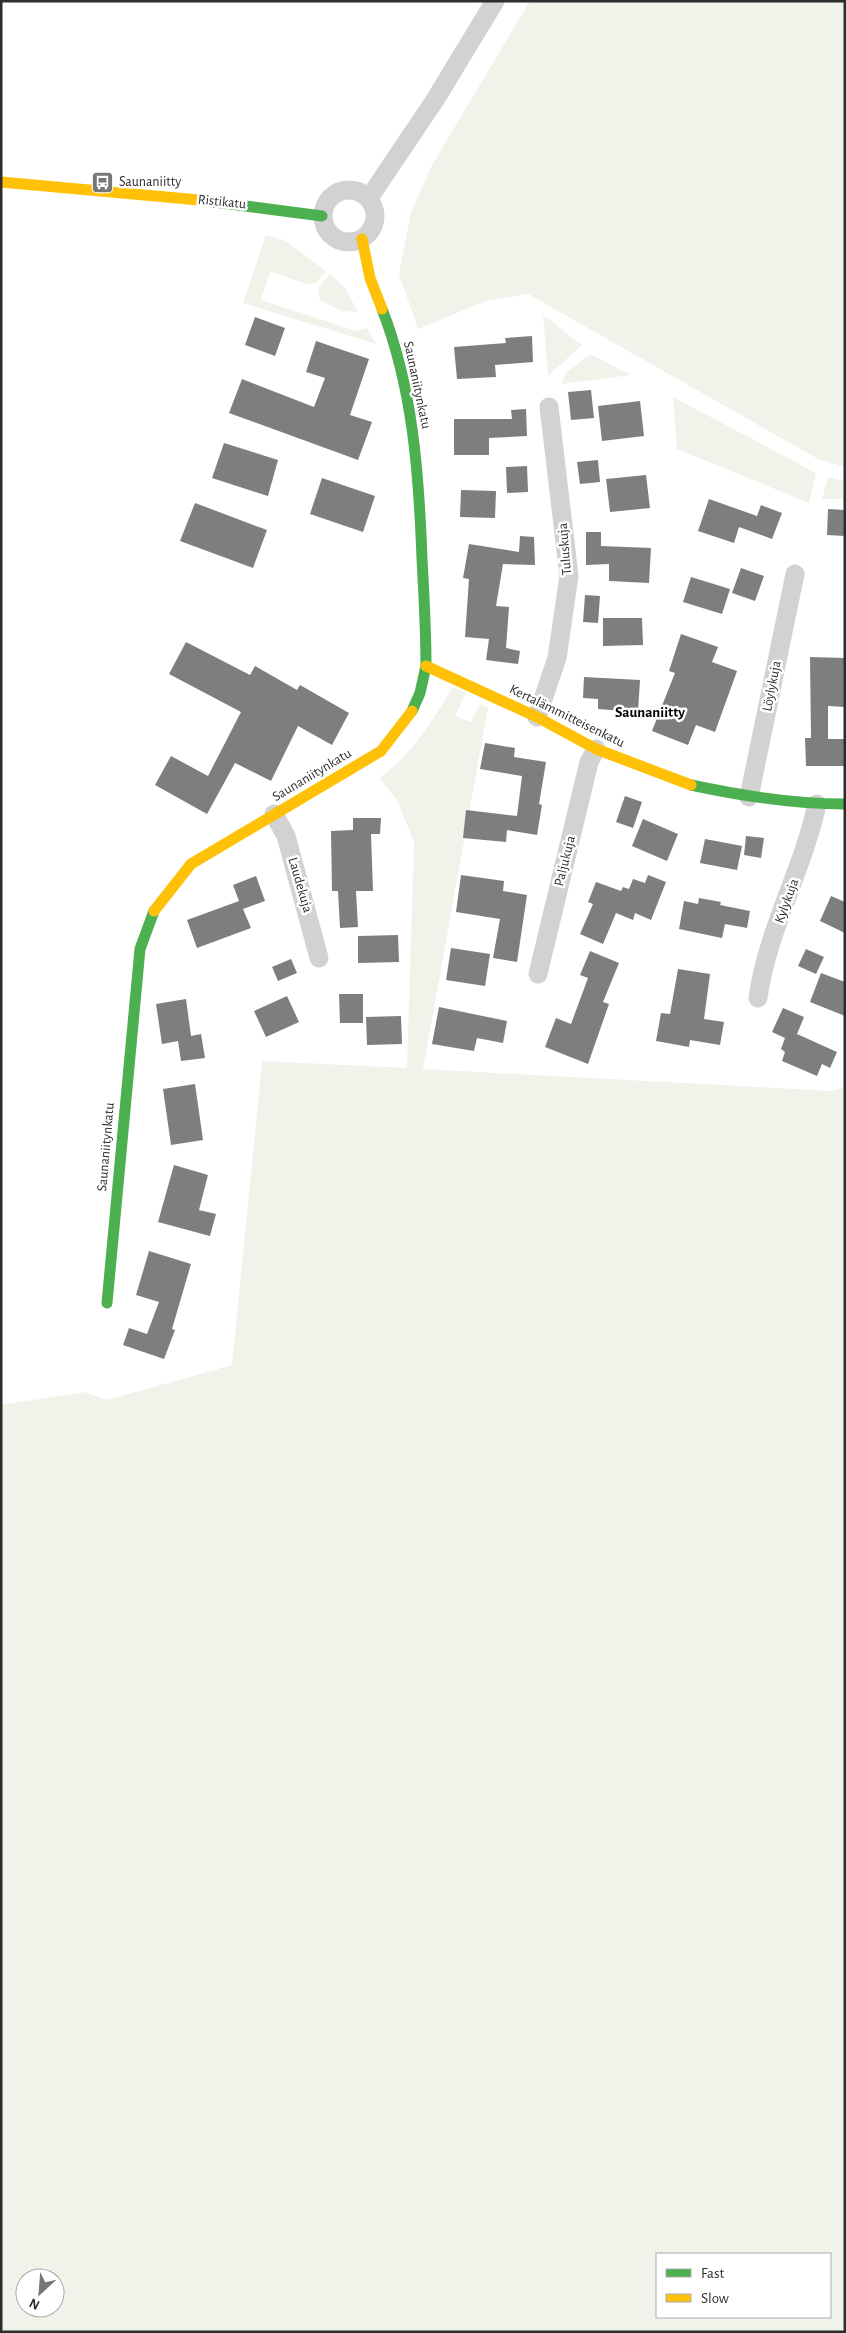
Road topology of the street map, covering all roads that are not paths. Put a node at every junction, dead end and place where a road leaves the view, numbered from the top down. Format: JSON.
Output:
{"nodes":[{"id":1,"x":495,"y":1,"type":"edge"},
{"id":2,"x":1,"y":182,"type":"edge"},
{"id":3,"x":369,"y":198,"type":"junction"},
{"id":4,"x":322,"y":216,"type":"junction"},
{"id":5,"x":362,"y":238,"type":"junction"},
{"id":6,"x":549,"y":407,"type":"dead end"},
{"id":7,"x":795,"y":574,"type":"dead end"},
{"id":8,"x":426,"y":666,"type":"junction"},
{"id":9,"x":536,"y":717,"type":"junction"},
{"id":10,"x":596,"y":749,"type":"junction"},
{"id":11,"x":749,"y":797,"type":"junction"},
{"id":12,"x":817,"y":804,"type":"junction"},
{"id":13,"x":845,"y":804,"type":"edge"},
{"id":14,"x":274,"y":814,"type":"junction"},
{"id":15,"x":319,"y":958,"type":"dead end"},
{"id":16,"x":538,"y":974,"type":"dead end"},
{"id":17,"x":758,"y":998,"type":"dead end"},
{"id":18,"x":106,"y":1303,"type":"dead end"}],
"edges":[{"from":1,"to":3,"type":"street"},
{"from":2,"to":4,"type":"street","name":"Ristikatu"},
{"from":3,"to":4,"type":"street"},
{"from":3,"to":5,"type":"street"},
{"from":4,"to":5,"type":"street"},
{"from":5,"to":8,"type":"street","name":"Saunaniitynkatu"},
{"from":6,"to":9,"type":"street","name":"Tuluskuja"},
{"from":7,"to":11,"type":"street","name":"Löylykuja"},
{"from":8,"to":9,"type":"street","name":"Kertalämmitteisenkatu"},
{"from":8,"to":14,"type":"street","name":"Saunaniitynkatu"},
{"from":9,"to":10,"type":"street","name":"Kertalämmitteisenkatu"},
{"from":10,"to":11,"type":"street","name":"Kertalämmitteisenkatu"},
{"from":10,"to":16,"type":"street","name":"Paljukuja"},
{"from":11,"to":12,"type":"street","name":"Kertalämmitteisenkatu"},
{"from":12,"to":13,"type":"street","name":"Kertalämmitteisenkatu"},
{"from":12,"to":17,"type":"street","name":"Kylykuja"},
{"from":14,"to":15,"type":"street","name":"Laudekuja"},
{"from":14,"to":18,"type":"street","name":"Saunaniitynkatu"}]}
